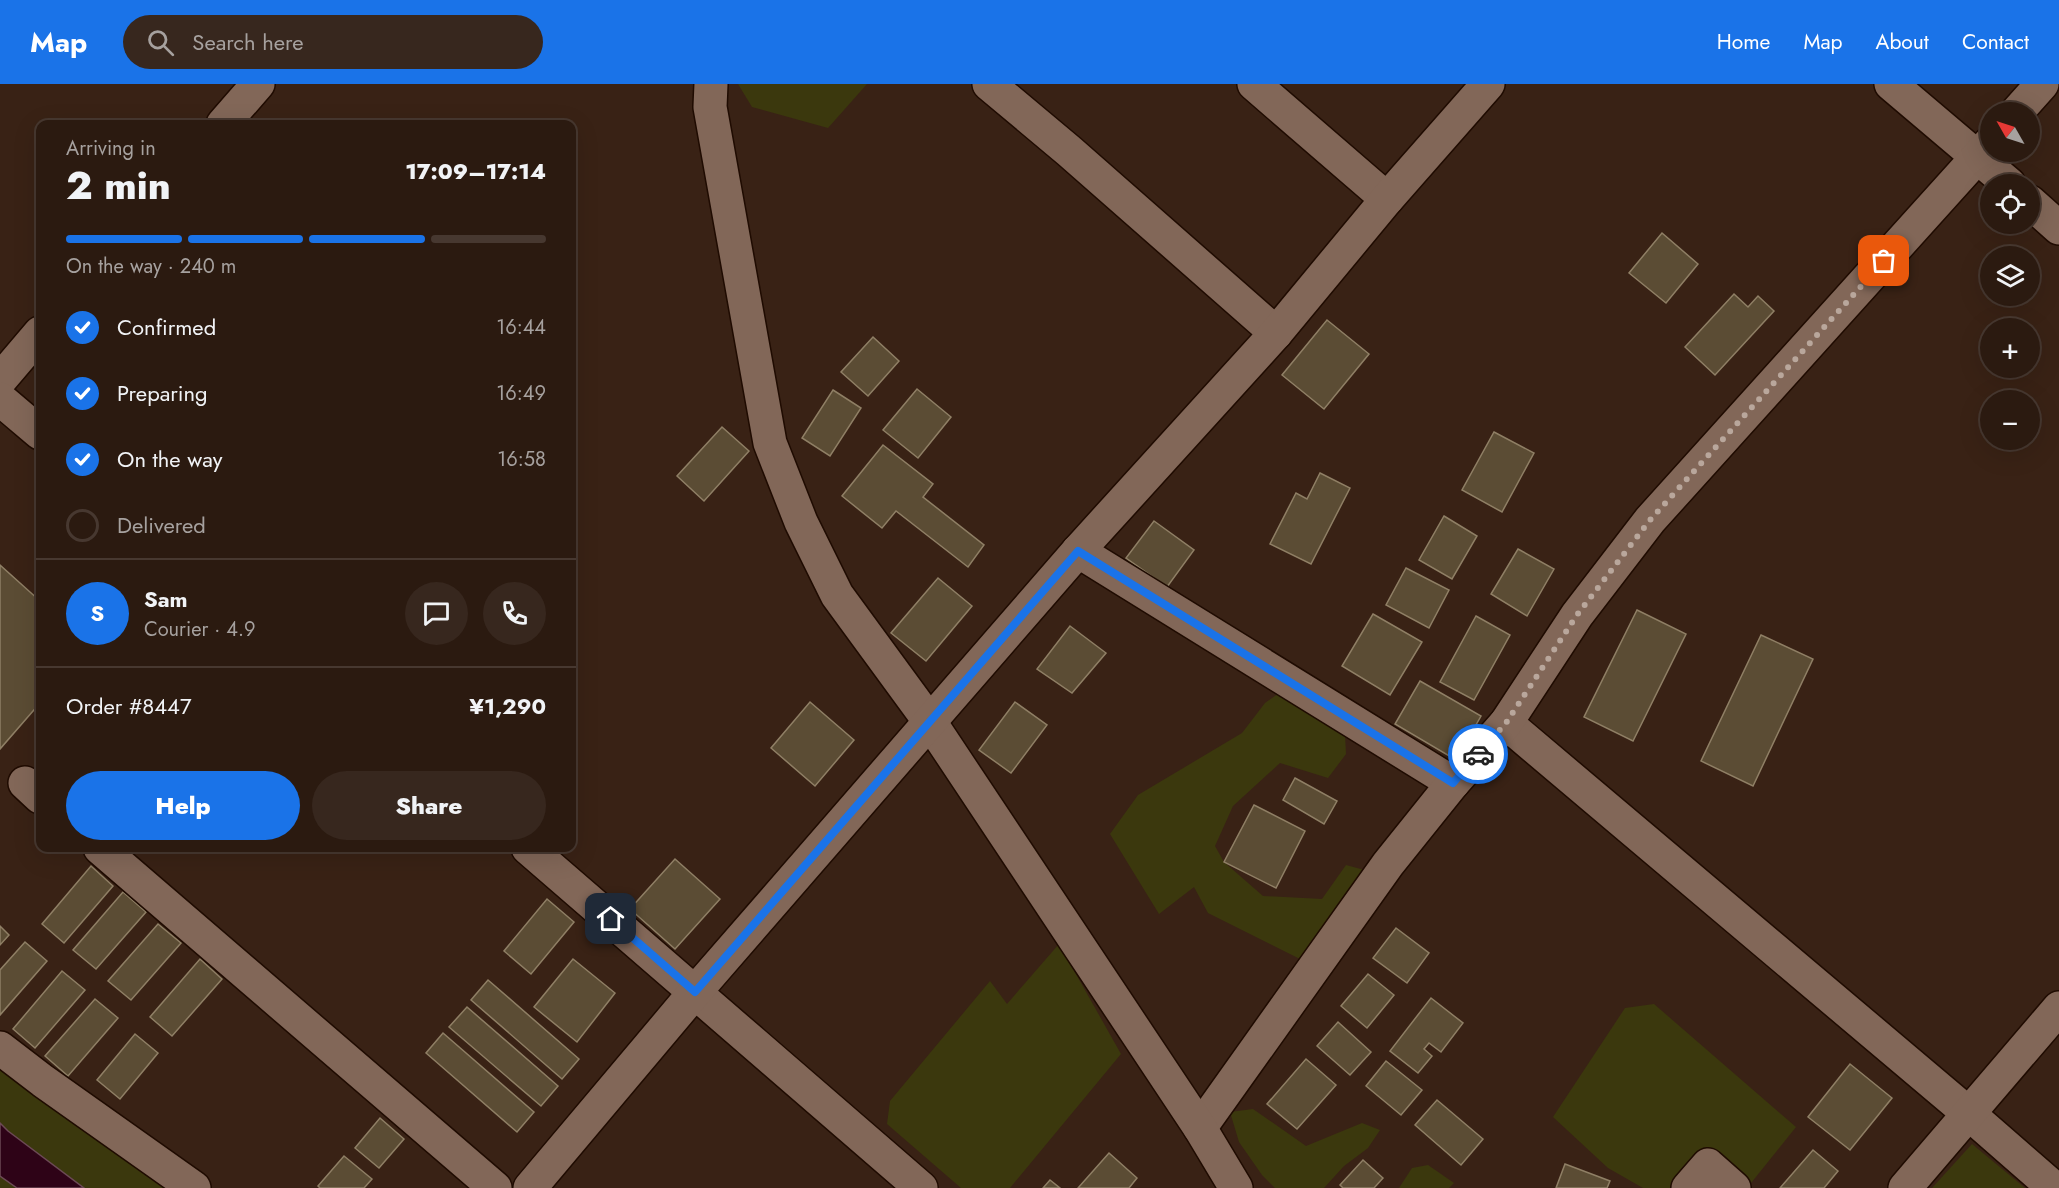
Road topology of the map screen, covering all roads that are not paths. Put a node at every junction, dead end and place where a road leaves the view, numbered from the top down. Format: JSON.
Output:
{"nodes":[{"id":1,"x":258,"y":84,"type":"edge"},
{"id":2,"x":711,"y":84,"type":"edge"},
{"id":3,"x":989,"y":84,"type":"edge"},
{"id":4,"x":1254,"y":84,"type":"edge"},
{"id":5,"x":1488,"y":84,"type":"edge"},
{"id":6,"x":1891,"y":84,"type":"edge"},
{"id":7,"x":2042,"y":84,"type":"edge"},
{"id":8,"x":2026,"y":102,"type":"edge"},
{"id":9,"x":226,"y":120,"type":"edge"},
{"id":10,"x":1980,"y":148,"type":"edge"},
{"id":11,"x":1980,"y":155,"type":"edge"},
{"id":12,"x":1992,"y":162,"type":"edge"},
{"id":13,"x":2001,"y":174,"type":"edge"},
{"id":14,"x":1387,"y":199,"type":"junction"},
{"id":15,"x":2040,"y":211,"type":"edge"},
{"id":16,"x":2059,"y":228,"type":"edge"},
{"id":17,"x":1276,"y":333,"type":"junction"},
{"id":18,"x":36,"y":338,"type":"edge"},
{"id":19,"x":0,"y":380,"type":"edge"},
{"id":20,"x":0,"y":399,"type":"edge"},
{"id":21,"x":36,"y":430,"type":"edge"},
{"id":22,"x":1078,"y":551,"type":"junction"},
{"id":23,"x":930,"y":722,"type":"junction"},
{"id":24,"x":1506,"y":723,"type":"junction"},
{"id":25,"x":1453,"y":783,"type":"junction"},
{"id":26,"x":105,"y":852,"type":"edge"},
{"id":27,"x":533,"y":852,"type":"edge"},
{"id":28,"x":695,"y":992,"type":"junction"},
{"id":29,"x":2059,"y":1008,"type":"edge"},
{"id":30,"x":0,"y":1048,"type":"edge"},
{"id":31,"x":1968,"y":1113,"type":"junction"},
{"id":32,"x":1200,"y":1128,"type":"junction"},
{"id":33,"x":194,"y":1188,"type":"edge"},
{"id":34,"x":495,"y":1188,"type":"edge"},
{"id":35,"x":530,"y":1188,"type":"edge"},
{"id":36,"x":921,"y":1188,"type":"edge"},
{"id":37,"x":1236,"y":1188,"type":"edge"},
{"id":38,"x":1688,"y":1188,"type":"edge"},
{"id":39,"x":1734,"y":1188,"type":"edge"},
{"id":40,"x":1905,"y":1188,"type":"edge"},
{"id":41,"x":2054,"y":1188,"type":"edge"}],
"edges":[{"from":1,"to":9,"type":"street"},
{"from":2,"to":23,"type":"street"},
{"from":3,"to":17,"type":"street"},
{"from":4,"to":14,"type":"street"},
{"from":5,"to":14,"type":"street"},
{"from":6,"to":10,"type":"street"},
{"from":7,"to":8,"type":"street"},
{"from":11,"to":24,"type":"street"},
{"from":12,"to":13,"type":"street"},
{"from":14,"to":17,"type":"street"},
{"from":15,"to":16,"type":"street"},
{"from":17,"to":22,"type":"street"},
{"from":18,"to":19,"type":"street"},
{"from":20,"to":21,"type":"street"},
{"from":22,"to":23,"type":"street"},
{"from":22,"to":25,"type":"street"},
{"from":23,"to":28,"type":"street"},
{"from":23,"to":32,"type":"street"},
{"from":24,"to":25,"type":"street"},
{"from":24,"to":31,"type":"street"},
{"from":25,"to":32,"type":"street"},
{"from":26,"to":34,"type":"street"},
{"from":27,"to":28,"type":"street"},
{"from":28,"to":35,"type":"street"},
{"from":28,"to":36,"type":"street"},
{"from":29,"to":31,"type":"street"},
{"from":30,"to":33,"type":"street"},
{"from":31,"to":40,"type":"street"},
{"from":31,"to":41,"type":"street"},
{"from":32,"to":37,"type":"street"},
{"from":38,"to":39,"type":"street"}]}
